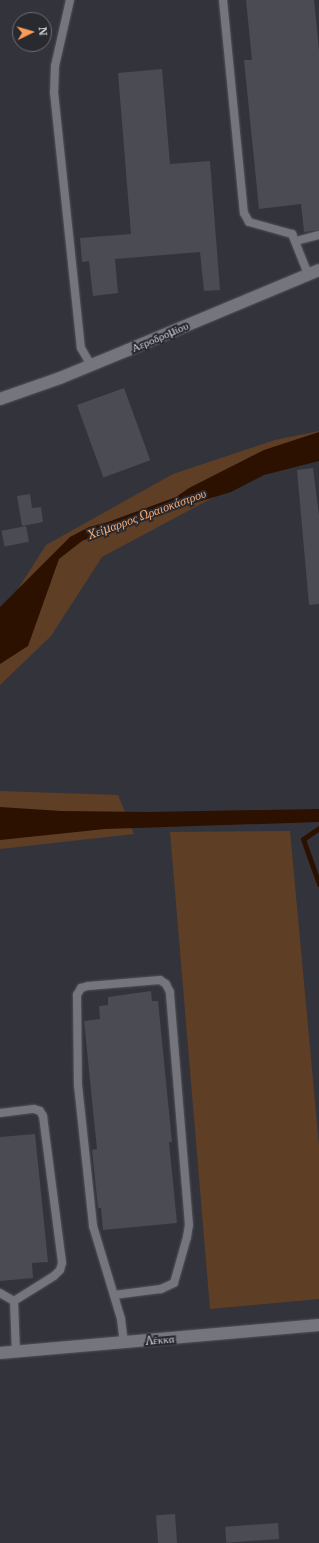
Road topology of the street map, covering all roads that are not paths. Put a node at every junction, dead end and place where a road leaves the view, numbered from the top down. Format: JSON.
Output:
{"nodes":[{"id":1,"x":70,"y":0,"type":"edge"},
{"id":2,"x":223,"y":0,"type":"edge"},
{"id":3,"x":319,"y":235,"type":"edge"},
{"id":4,"x":296,"y":240,"type":"junction"},
{"id":5,"x":314,"y":272,"type":"edge"},
{"id":6,"x":91,"y":365,"type":"junction"},
{"id":7,"x":0,"y":399,"type":"edge"},
{"id":8,"x":0,"y":1113,"type":"edge"},
{"id":9,"x":0,"y":1293,"type":"edge"},
{"id":10,"x":114,"y":1295,"type":"junction"},
{"id":11,"x":14,"y":1301,"type":"junction"},
{"id":12,"x":319,"y":1325,"type":"edge"},
{"id":13,"x":124,"y":1343,"type":"junction"},
{"id":14,"x":16,"y":1352,"type":"junction"},
{"id":15,"x":0,"y":1353,"type":"edge"}],
"edges":[{"from":1,"to":6,"type":"lane"},
{"from":2,"to":4,"type":"lane"},
{"from":3,"to":4,"type":"lane"},
{"from":4,"to":5,"type":"lane"},
{"from":5,"to":6,"type":"street","name":"Αεροδρομίου"},
{"from":6,"to":7,"type":"street","name":"Αεροδρομίου"},
{"from":8,"to":11,"type":"lane"},
{"from":9,"to":11,"type":"lane"},
{"from":10,"to":10,"type":"lane"},
{"from":10,"to":13,"type":"lane"},
{"from":11,"to":14,"type":"lane"},
{"from":12,"to":13,"type":"street","name":"Λέκκα"},
{"from":13,"to":14,"type":"street","name":"Λέκκα"},
{"from":14,"to":15,"type":"street","name":"Λέκκα"}]}
